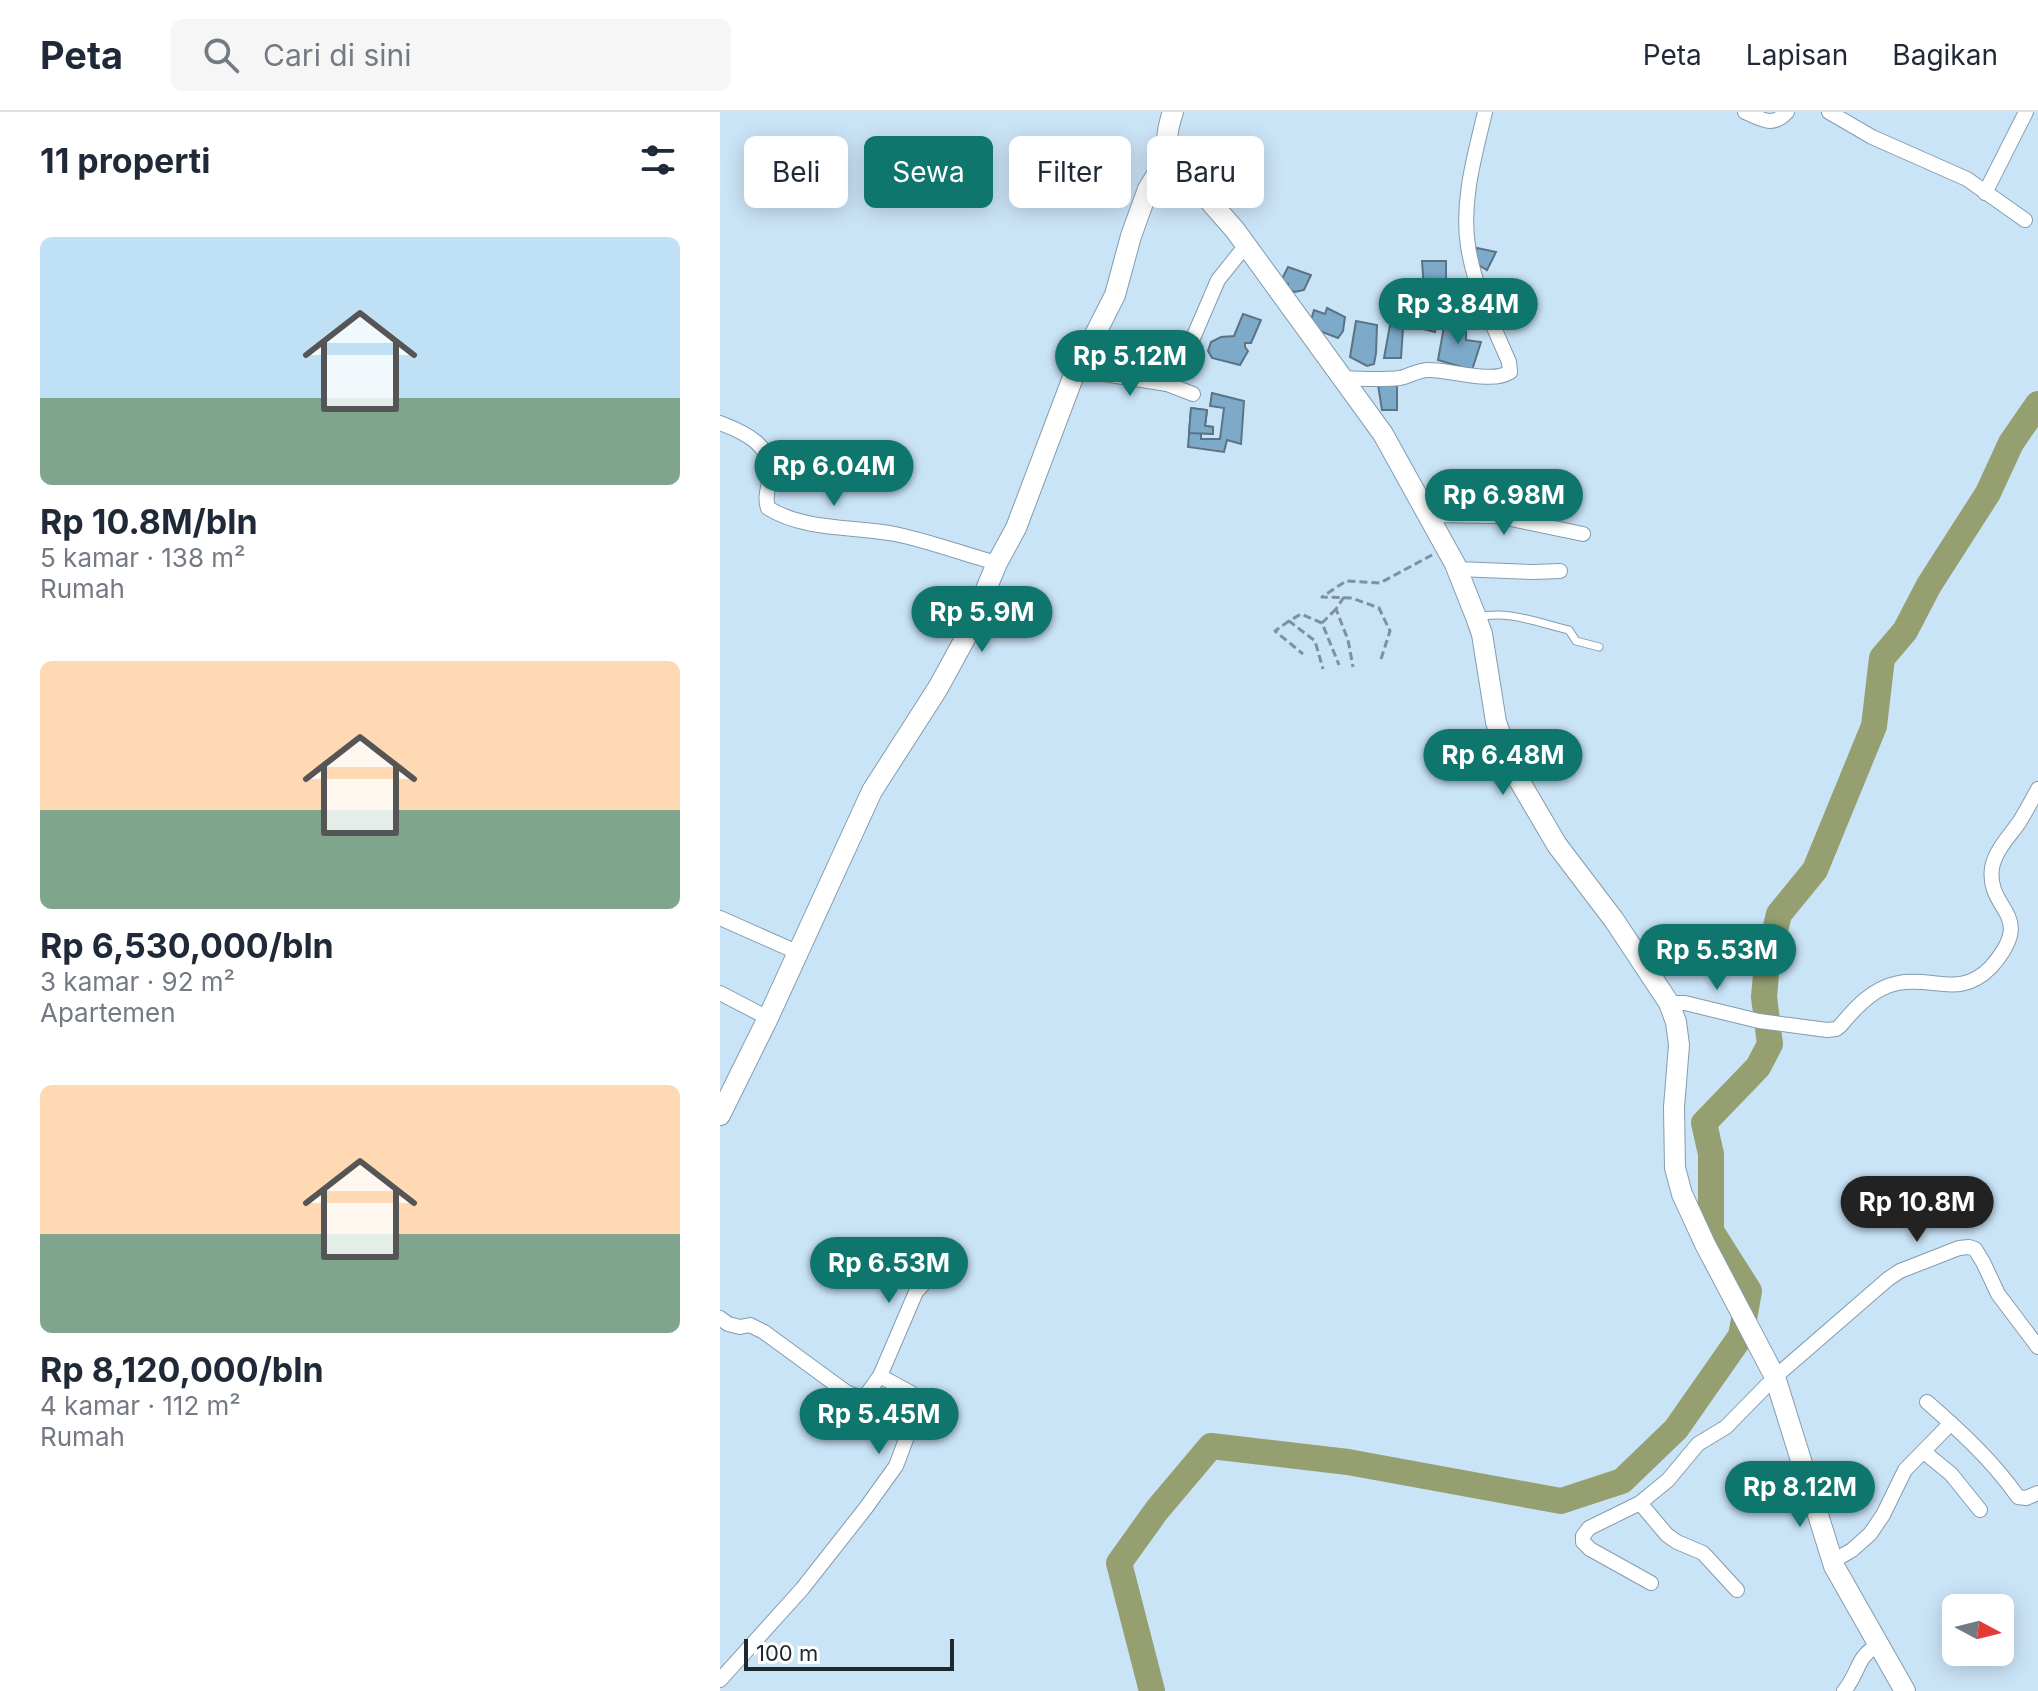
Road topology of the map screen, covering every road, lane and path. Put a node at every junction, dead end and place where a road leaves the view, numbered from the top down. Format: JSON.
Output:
{"nodes":[{"id":1,"x":1173,"y":112,"type":"edge"},
{"id":2,"x":1485,"y":112,"type":"edge"},
{"id":3,"x":1745,"y":112,"type":"edge"},
{"id":4,"x":1787,"y":112,"type":"edge"},
{"id":5,"x":1829,"y":112,"type":"edge"},
{"id":6,"x":2026,"y":112,"type":"edge"},
{"id":7,"x":1168,"y":136,"type":"edge"},
{"id":8,"x":1147,"y":192,"type":"edge"},
{"id":9,"x":1985,"y":193,"type":"junction"},
{"id":10,"x":1216,"y":208,"type":"edge"},
{"id":11,"x":2025,"y":220,"type":"dead end"},
{"id":12,"x":1246,"y":245,"type":"junction"},
{"id":13,"x":1078,"y":368,"type":"junction"},
{"id":14,"x":1343,"y":378,"type":"junction"},
{"id":15,"x":1167,"y":384,"type":"junction"},
{"id":16,"x":1193,"y":394,"type":"dead end"},
{"id":17,"x":720,"y":423,"type":"edge"},
{"id":18,"x":1428,"y":515,"type":"junction"},
{"id":19,"x":1583,"y":534,"type":"dead end"},
{"id":20,"x":1446,"y":548,"type":"junction"},
{"id":21,"x":997,"y":563,"type":"junction"},
{"id":22,"x":1457,"y":569,"type":"junction"},
{"id":23,"x":1560,"y":571,"type":"dead end"},
{"id":24,"x":1344,"y":597,"type":"junction"},
{"id":25,"x":1336,"y":609,"type":"junction"},
{"id":26,"x":1476,"y":617,"type":"junction"},
{"id":27,"x":1289,"y":621,"type":"junction"},
{"id":28,"x":1322,"y":623,"type":"junction"},
{"id":29,"x":1599,"y":647,"type":"dead end"},
{"id":30,"x":1303,"y":654,"type":"dead end"},
{"id":31,"x":1381,"y":659,"type":"dead end"},
{"id":32,"x":1339,"y":665,"type":"dead end"},
{"id":33,"x":1353,"y":667,"type":"dead end"},
{"id":34,"x":1323,"y":669,"type":"dead end"},
{"id":35,"x":2038,"y":789,"type":"edge"},
{"id":36,"x":720,"y":918,"type":"edge"},
{"id":37,"x":799,"y":953,"type":"junction"},
{"id":38,"x":720,"y":993,"type":"edge"},
{"id":39,"x":1669,"y":1003,"type":"junction"},
{"id":40,"x":768,"y":1018,"type":"junction"},
{"id":41,"x":720,"y":1115,"type":"edge"},
{"id":42,"x":943,"y":1263,"type":"dead end"},
{"id":43,"x":720,"y":1318,"type":"edge"},
{"id":44,"x":2038,"y":1347,"type":"edge"},
{"id":45,"x":880,"y":1376,"type":"junction"},
{"id":46,"x":1775,"y":1377,"type":"junction"},
{"id":47,"x":1927,"y":1402,"type":"dead end"},
{"id":48,"x":1951,"y":1423,"type":"junction"},
{"id":49,"x":1924,"y":1452,"type":"junction"},
{"id":50,"x":2038,"y":1493,"type":"edge"},
{"id":51,"x":1640,"y":1503,"type":"junction"},
{"id":52,"x":1980,"y":1510,"type":"dead end"},
{"id":53,"x":1833,"y":1561,"type":"junction"},
{"id":54,"x":1651,"y":1583,"type":"dead end"},
{"id":55,"x":1737,"y":1590,"type":"dead end"},
{"id":56,"x":1878,"y":1645,"type":"junction"},
{"id":57,"x":720,"y":1680,"type":"edge"},
{"id":58,"x":1844,"y":1691,"type":"edge"},
{"id":59,"x":1905,"y":1691,"type":"edge"}],
"edges":[{"from":1,"to":7,"type":"street"},
{"from":2,"to":14,"type":"street"},
{"from":3,"to":4,"type":"street"},
{"from":5,"to":9,"type":"street"},
{"from":6,"to":9,"type":"street"},
{"from":8,"to":13,"type":"street"},
{"from":9,"to":11,"type":"street"},
{"from":10,"to":12,"type":"street"},
{"from":12,"to":14,"type":"street"},
{"from":12,"to":15,"type":"street"},
{"from":13,"to":15,"type":"street"},
{"from":13,"to":21,"type":"street"},
{"from":14,"to":18,"type":"street"},
{"from":15,"to":16,"type":"street"},
{"from":17,"to":21,"type":"street"},
{"from":18,"to":19,"type":"street"},
{"from":18,"to":20,"type":"street"},
{"from":20,"to":22,"type":"street"},
{"from":20,"to":24,"type":"path"},
{"from":21,"to":37,"type":"street"},
{"from":22,"to":23,"type":"street"},
{"from":22,"to":26,"type":"street"},
{"from":24,"to":25,"type":"path"},
{"from":24,"to":31,"type":"path"},
{"from":25,"to":28,"type":"path"},
{"from":25,"to":33,"type":"path"},
{"from":26,"to":29,"type":"lane"},
{"from":26,"to":39,"type":"street"},
{"from":27,"to":28,"type":"path"},
{"from":27,"to":30,"type":"path"},
{"from":27,"to":34,"type":"path"},
{"from":28,"to":32,"type":"path"},
{"from":35,"to":39,"type":"street"},
{"from":36,"to":37,"type":"street"},
{"from":37,"to":40,"type":"street"},
{"from":38,"to":40,"type":"street"},
{"from":39,"to":46,"type":"street"},
{"from":40,"to":41,"type":"street"},
{"from":42,"to":45,"type":"street"},
{"from":43,"to":45,"type":"street"},
{"from":44,"to":46,"type":"street"},
{"from":45,"to":57,"type":"street"},
{"from":46,"to":51,"type":"street"},
{"from":46,"to":53,"type":"street"},
{"from":47,"to":48,"type":"street"},
{"from":48,"to":49,"type":"street"},
{"from":48,"to":50,"type":"street"},
{"from":49,"to":52,"type":"street"},
{"from":49,"to":53,"type":"street"},
{"from":51,"to":54,"type":"street"},
{"from":51,"to":55,"type":"street"},
{"from":53,"to":56,"type":"street"},
{"from":56,"to":58,"type":"street"},
{"from":56,"to":59,"type":"street"}]}
